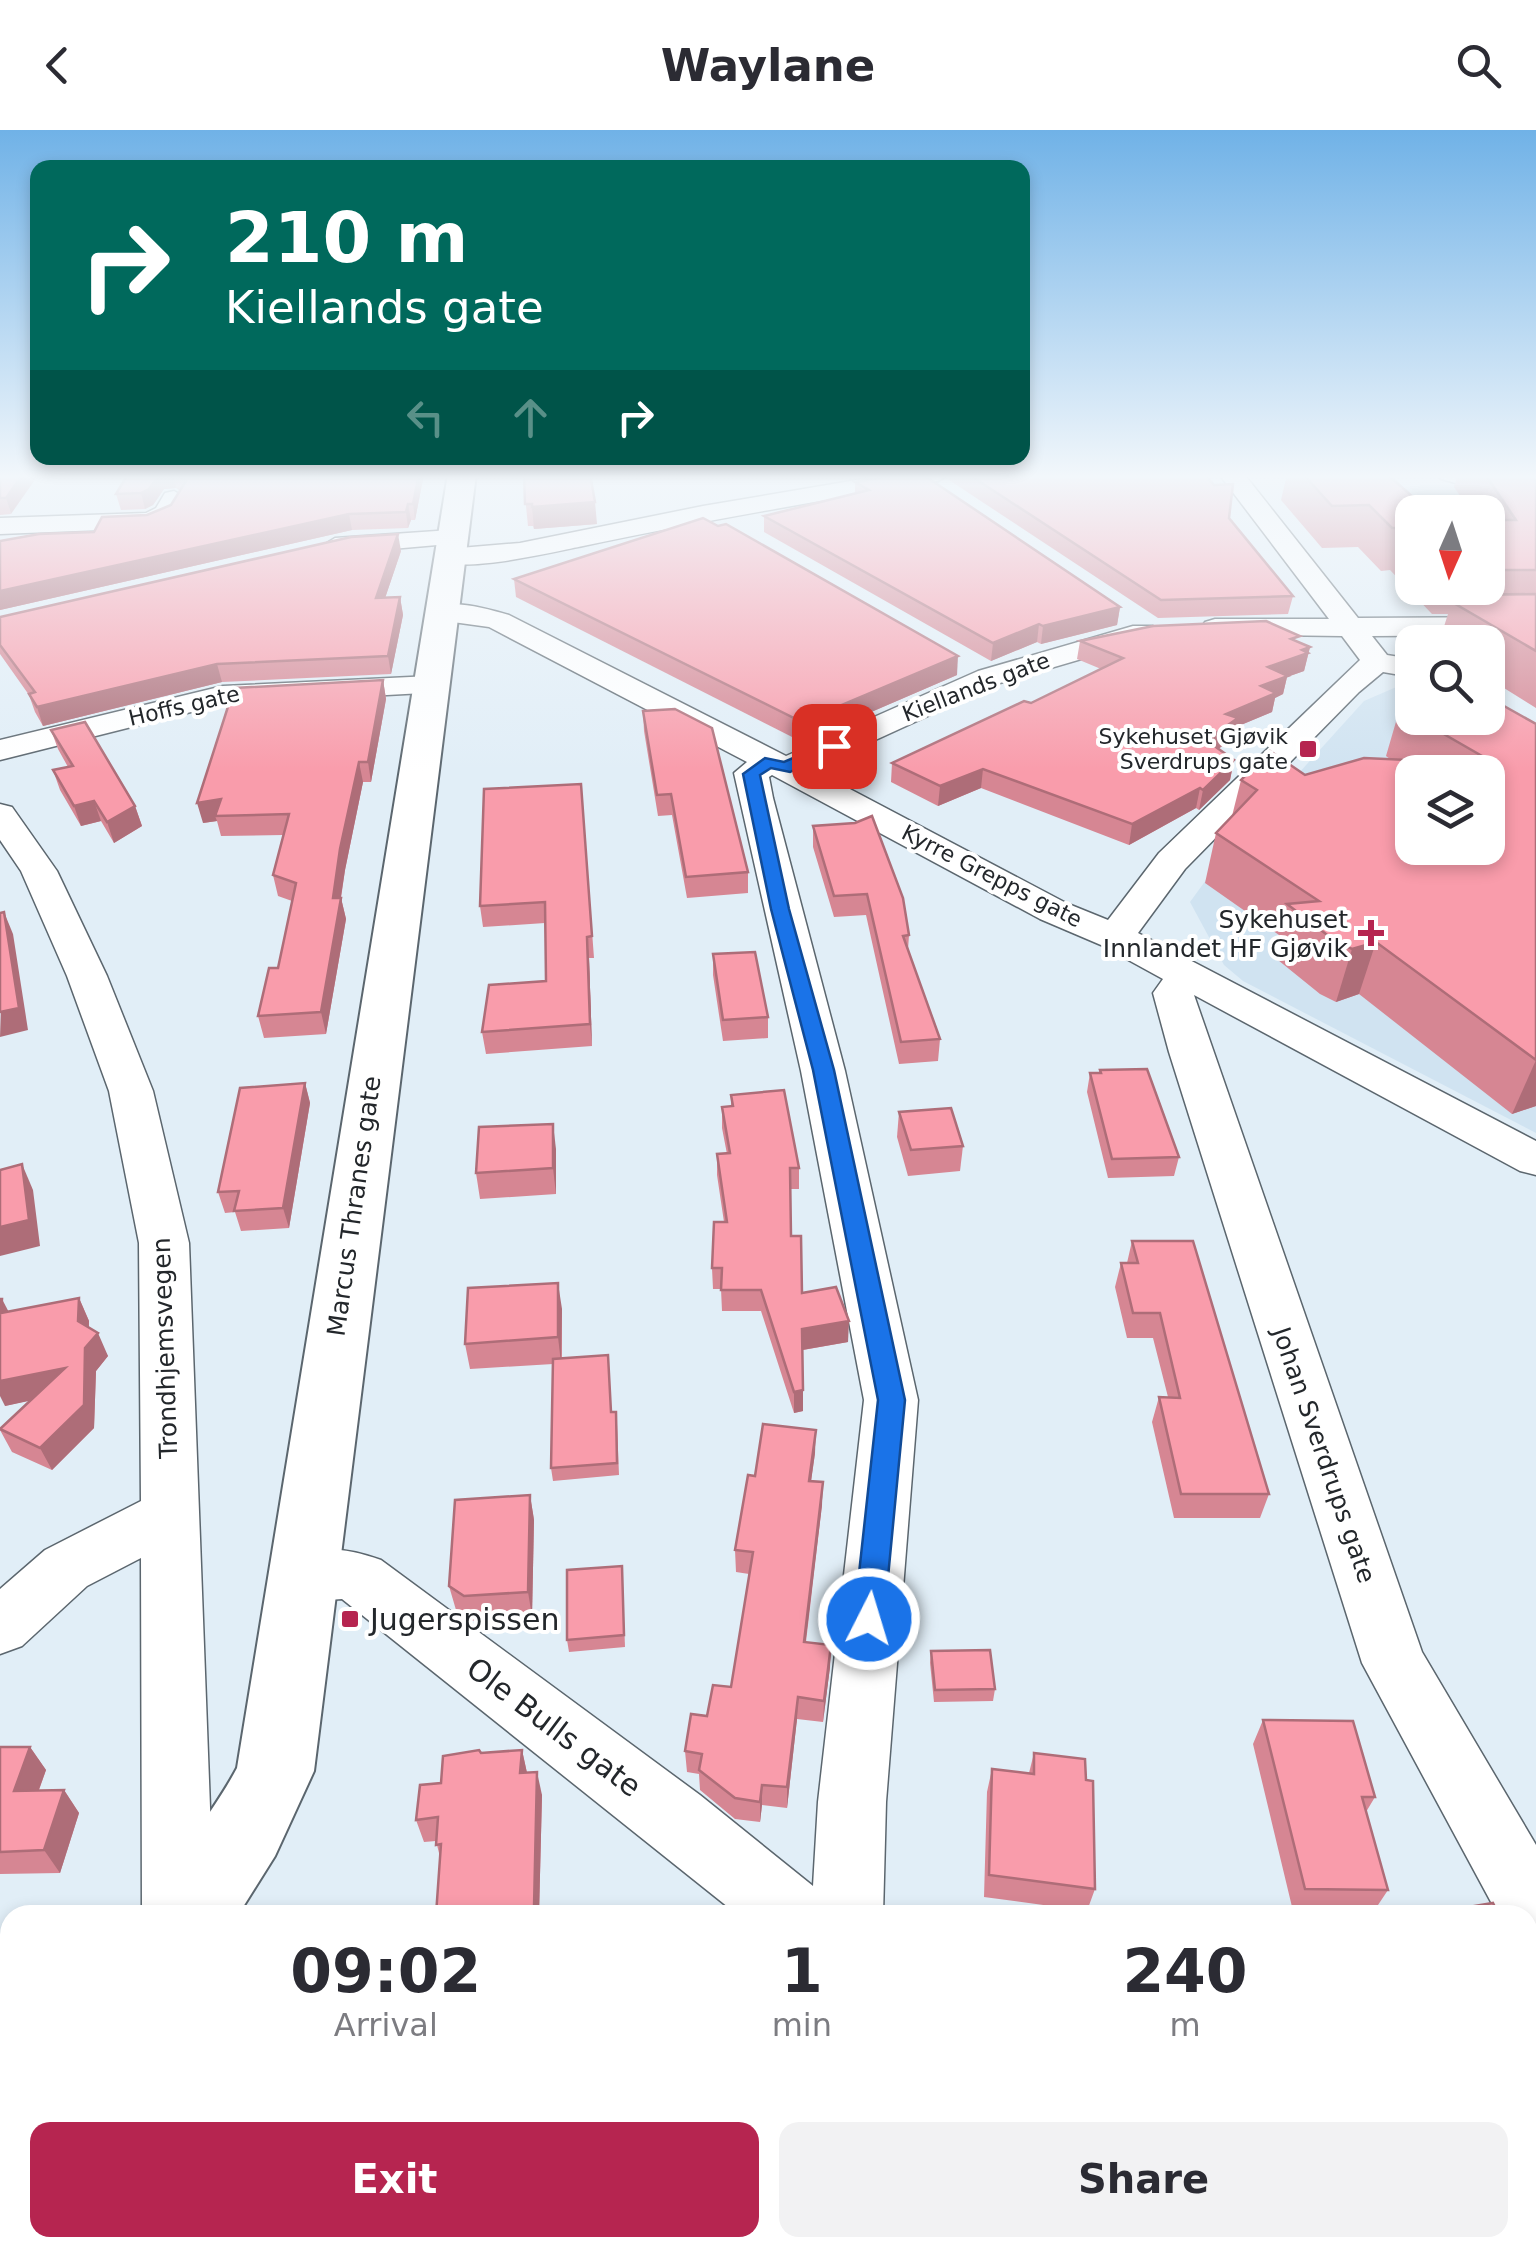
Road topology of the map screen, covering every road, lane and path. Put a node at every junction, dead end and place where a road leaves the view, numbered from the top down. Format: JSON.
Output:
{"nodes":[{"id":1,"x":446,"y":573,"type":"edge"},
{"id":2,"x":1309,"y":573,"type":"edge"},
{"id":3,"x":1121,"y":609,"type":"edge"},
{"id":4,"x":441,"y":613,"type":"junction"},
{"id":5,"x":1536,"y":626,"type":"edge"},
{"id":6,"x":1354,"y":629,"type":"junction"},
{"id":7,"x":1170,"y":630,"type":"junction"},
{"id":8,"x":1377,"y":662,"type":"junction"},
{"id":9,"x":1395,"y":665,"type":"edge"},
{"id":10,"x":431,"y":685,"type":"junction"},
{"id":11,"x":0,"y":750,"type":"edge"},
{"id":12,"x":777,"y":765,"type":"junction"},
{"id":13,"x":0,"y":814,"type":"edge"},
{"id":14,"x":1115,"y":937,"type":"junction"},
{"id":15,"x":1186,"y":976,"type":"junction"},
{"id":16,"x":1536,"y":1160,"type":"edge"},
{"id":17,"x":168,"y":1515,"type":"junction"},
{"id":18,"x":301,"y":1576,"type":"junction"},
{"id":19,"x":0,"y":1627,"type":"edge"},
{"id":20,"x":178,"y":1905,"type":"edge"},
{"id":21,"x":195,"y":1905,"type":"edge"},
{"id":22,"x":780,"y":1905,"type":"edge"},
{"id":23,"x":847,"y":1905,"type":"edge"},
{"id":24,"x":1531,"y":1905,"type":"edge"}],
"edges":[{"from":1,"to":4,"type":"main road","name":"Marcus Thranes gate"},
{"from":2,"to":6,"type":"street"},
{"from":3,"to":7,"type":"street"},
{"from":4,"to":10,"type":"main road","name":"Marcus Thranes gate"},
{"from":4,"to":12,"type":"street","name":"Kyrre Grepps gate"},
{"from":5,"to":6,"type":"street","name":"Kiellands gate"},
{"from":6,"to":7,"type":"street","name":"Kiellands gate"},
{"from":6,"to":8,"type":"street"},
{"from":7,"to":12,"type":"street","name":"Kiellands gate"},
{"from":8,"to":9,"type":"street"},
{"from":8,"to":14,"type":"street"},
{"from":10,"to":11,"type":"street","name":"Hoffs gate"},
{"from":10,"to":18,"type":"main road","name":"Marcus Thranes gate"},
{"from":12,"to":14,"type":"street","name":"Kyrre Grepps gate"},
{"from":12,"to":23,"type":"street"},
{"from":13,"to":17,"type":"street","name":"Trondhjemsvegen"},
{"from":14,"to":15,"type":"street","name":"Kyrre Grepps gate"},
{"from":15,"to":16,"type":"street","name":"Kyrre Grepps gate"},
{"from":15,"to":24,"type":"street","name":"Johan Sverdrups gate"},
{"from":17,"to":19,"type":"street"},
{"from":17,"to":20,"type":"street","name":"Trondhjemsvegen"},
{"from":18,"to":21,"type":"main road","name":"Marcus Thranes gate"},
{"from":18,"to":22,"type":"street","name":"Ole Bulls gate"}]}
